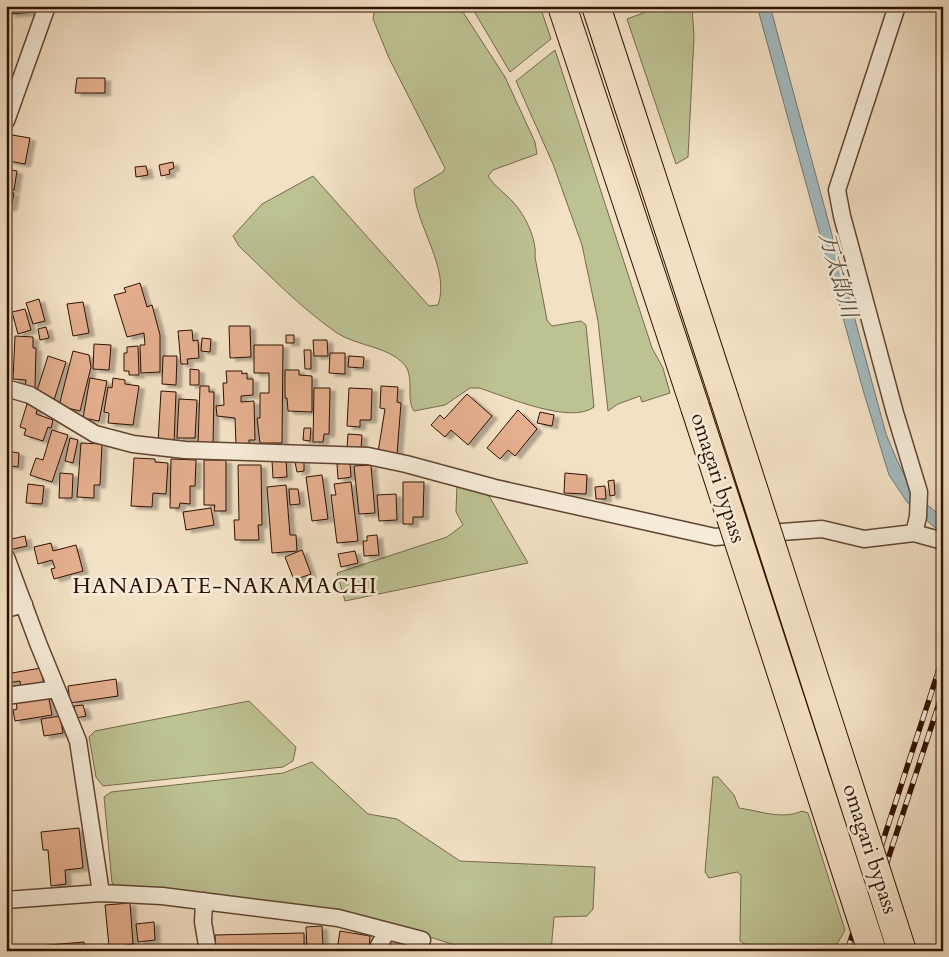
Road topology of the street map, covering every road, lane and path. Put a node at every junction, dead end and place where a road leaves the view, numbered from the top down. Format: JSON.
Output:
{"nodes":[{"id":1,"x":47,"y":6,"type":"edge"},
{"id":2,"x":562,"y":6,"type":"edge"},
{"id":3,"x":596,"y":6,"type":"edge"},
{"id":4,"x":897,"y":6,"type":"edge"},
{"id":5,"x":6,"y":121,"type":"edge"},
{"id":6,"x":6,"y":388,"type":"edge"},
{"id":7,"x":914,"y":534,"type":"junction"},
{"id":8,"x":943,"y":541,"type":"edge"},
{"id":9,"x":6,"y":556,"type":"edge"},
{"id":10,"x":24,"y":604,"type":"junction"},
{"id":11,"x":6,"y":609,"type":"edge"},
{"id":12,"x":57,"y":689,"type":"junction"},
{"id":13,"x":6,"y":696,"type":"edge"},
{"id":14,"x":101,"y":893,"type":"junction"},
{"id":15,"x":6,"y":900,"type":"edge"},
{"id":16,"x":204,"y":901,"type":"junction"},
{"id":17,"x":387,"y":931,"type":"junction"},
{"id":18,"x":422,"y":940,"type":"dead end"},
{"id":19,"x":208,"y":951,"type":"edge"},
{"id":20,"x":376,"y":951,"type":"edge"},
{"id":21,"x":872,"y":951,"type":"edge"},
{"id":22,"x":902,"y":951,"type":"edge"}],
"edges":[{"from":1,"to":5,"type":"street"},
{"from":2,"to":21,"type":"highway","name":"omagari bypass","bridge":true},
{"from":3,"to":22,"type":"highway","name":"omagari bypass","bridge":true},
{"from":4,"to":7,"type":"street"},
{"from":6,"to":7,"type":"street"},
{"from":7,"to":8,"type":"street"},
{"from":9,"to":10,"type":"street"},
{"from":10,"to":11,"type":"street"},
{"from":10,"to":12,"type":"street"},
{"from":12,"to":13,"type":"street"},
{"from":12,"to":14,"type":"street"},
{"from":14,"to":15,"type":"street"},
{"from":14,"to":16,"type":"street"},
{"from":16,"to":17,"type":"street"},
{"from":16,"to":19,"type":"street"},
{"from":17,"to":18,"type":"street"},
{"from":17,"to":20,"type":"street"}]}
